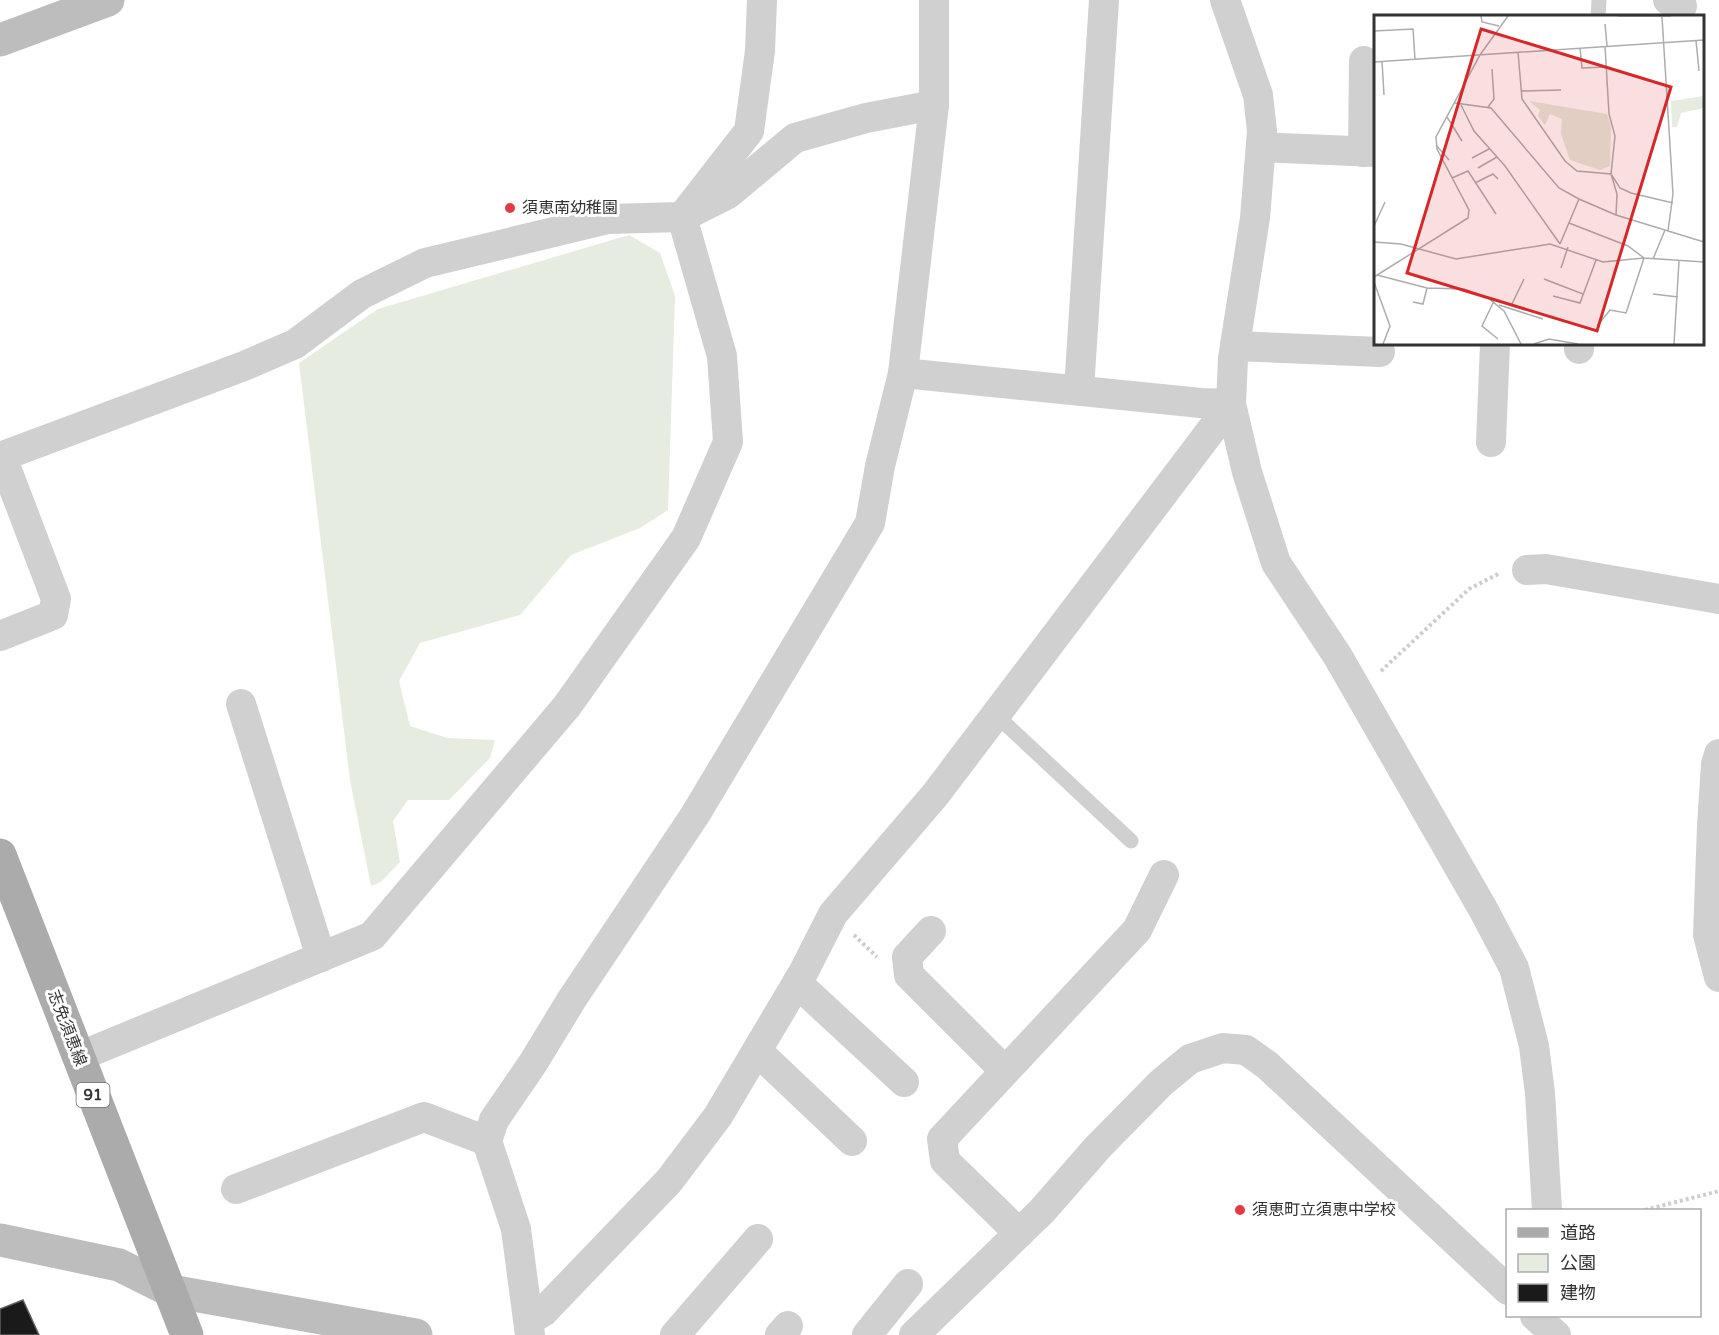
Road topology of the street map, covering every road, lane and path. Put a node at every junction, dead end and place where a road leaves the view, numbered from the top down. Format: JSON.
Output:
{"nodes":[{"id":1,"x":108,"y":0,"type":"edge"},
{"id":2,"x":762,"y":0,"type":"edge"},
{"id":3,"x":934,"y":0,"type":"edge"},
{"id":4,"x":1104,"y":0,"type":"edge"},
{"id":5,"x":1225,"y":0,"type":"edge"},
{"id":6,"x":1599,"y":0,"type":"edge"},
{"id":7,"x":1598,"y":15,"type":"edge"},
{"id":8,"x":0,"y":40,"type":"edge"},
{"id":9,"x":1364,"y":61,"type":"dead end"},
{"id":10,"x":934,"y":105,"type":"junction"},
{"id":11,"x":1261,"y":147,"type":"junction"},
{"id":12,"x":1369,"y":152,"type":"edge"},
{"id":13,"x":682,"y":217,"type":"junction"},
{"id":14,"x":1495,"y":345,"type":"edge"},
{"id":15,"x":1235,"y":346,"type":"junction"},
{"id":16,"x":1380,"y":352,"type":"dead end"},
{"id":17,"x":903,"y":373,"type":"junction"},
{"id":18,"x":1079,"y":390,"type":"junction"},
{"id":19,"x":1231,"y":404,"type":"junction"},
{"id":20,"x":1491,"y":442,"type":"dead end"},
{"id":21,"x":1,"y":457,"type":"edge"},
{"id":22,"x":1527,"y":570,"type":"joint"},
{"id":23,"x":1719,"y":599,"type":"edge"},
{"id":24,"x":0,"y":636,"type":"edge"},
{"id":25,"x":1358,"y":692,"type":"junction"},
{"id":26,"x":241,"y":704,"type":"dead end"},
{"id":27,"x":996,"y":715,"type":"junction"},
{"id":28,"x":1719,"y":754,"type":"edge"},
{"id":29,"x":1131,"y":841,"type":"dead end"},
{"id":30,"x":0,"y":855,"type":"edge"},
{"id":31,"x":1164,"y":875,"type":"dead end"},
{"id":32,"x":833,"y":914,"type":"junction"},
{"id":33,"x":931,"y":931,"type":"dead end"},
{"id":34,"x":321,"y":957,"type":"junction"},
{"id":35,"x":909,"y":975,"type":"junction"},
{"id":36,"x":1719,"y":976,"type":"edge"},
{"id":37,"x":797,"y":983,"type":"junction"},
{"id":38,"x":757,"y":1051,"type":"junction"},
{"id":39,"x":78,"y":1057,"type":"junction"},
{"id":40,"x":1005,"y":1071,"type":"junction"},
{"id":41,"x":904,"y":1082,"type":"dead end"},
{"id":42,"x":488,"y":1141,"type":"junction"},
{"id":43,"x":852,"y":1141,"type":"dead end"},
{"id":44,"x":236,"y":1189,"type":"dead end"},
{"id":45,"x":1719,"y":1191,"type":"edge"},
{"id":46,"x":1546,"y":1209,"type":"edge"},
{"id":47,"x":1649,"y":1209,"type":"edge"},
{"id":48,"x":1019,"y":1233,"type":"junction"},
{"id":49,"x":758,"y":1239,"type":"dead end"},
{"id":50,"x":0,"y":1240,"type":"edge"},
{"id":51,"x":908,"y":1284,"type":"dead end"},
{"id":52,"x":1506,"y":1288,"type":"edge"},
{"id":53,"x":171,"y":1291,"type":"junction"},
{"id":54,"x":529,"y":1328,"type":"edge"},
{"id":55,"x":187,"y":1335,"type":"edge"},
{"id":56,"x":416,"y":1335,"type":"edge"},
{"id":57,"x":675,"y":1335,"type":"edge"},
{"id":58,"x":867,"y":1335,"type":"edge"},
{"id":59,"x":914,"y":1335,"type":"edge"}],
"edges":[{"from":1,"to":8,"type":"street"},
{"from":2,"to":13,"type":"street"},
{"from":3,"to":10,"type":"street"},
{"from":4,"to":18,"type":"street"},
{"from":5,"to":11,"type":"street"},
{"from":6,"to":7,"type":"lane"},
{"from":9,"to":12,"type":"street"},
{"from":10,"to":13,"type":"street"},
{"from":10,"to":17,"type":"street"},
{"from":11,"to":12,"type":"street"},
{"from":11,"to":15,"type":"street"},
{"from":13,"to":21,"type":"street"},
{"from":13,"to":34,"type":"street"},
{"from":14,"to":20,"type":"street"},
{"from":15,"to":16,"type":"street"},
{"from":15,"to":19,"type":"street"},
{"from":17,"to":18,"type":"street"},
{"from":17,"to":42,"type":"street"},
{"from":18,"to":19,"type":"street"},
{"from":19,"to":25,"type":"street"},
{"from":19,"to":27,"type":"street"},
{"from":21,"to":24,"type":"street"},
{"from":22,"to":23,"type":"street"},
{"from":22,"to":25,"type":"path"},
{"from":25,"to":46,"type":"street"},
{"from":26,"to":34,"type":"street"},
{"from":27,"to":29,"type":"lane"},
{"from":27,"to":32,"type":"street"},
{"from":28,"to":36,"type":"street"},
{"from":30,"to":39,"type":"main road","name":"志免須恵線","number":"91"},
{"from":31,"to":40,"type":"street"},
{"from":32,"to":35,"type":"path"},
{"from":32,"to":37,"type":"street"},
{"from":33,"to":35,"type":"street"},
{"from":34,"to":39,"type":"street"},
{"from":35,"to":40,"type":"street"},
{"from":37,"to":38,"type":"street"},
{"from":37,"to":41,"type":"street"},
{"from":38,"to":43,"type":"street"},
{"from":38,"to":54,"type":"street"},
{"from":39,"to":53,"type":"main road","name":"志免須恵線","number":"91"},
{"from":40,"to":48,"type":"street"},
{"from":42,"to":44,"type":"street"},
{"from":42,"to":54,"type":"street"},
{"from":45,"to":47,"type":"path"},
{"from":48,"to":52,"type":"street"},
{"from":48,"to":59,"type":"street"},
{"from":49,"to":57,"type":"street"},
{"from":50,"to":53,"type":"street"},
{"from":51,"to":58,"type":"street"},
{"from":53,"to":55,"type":"main road","name":"志免須恵線","number":"91"},
{"from":53,"to":56,"type":"street"}]}
